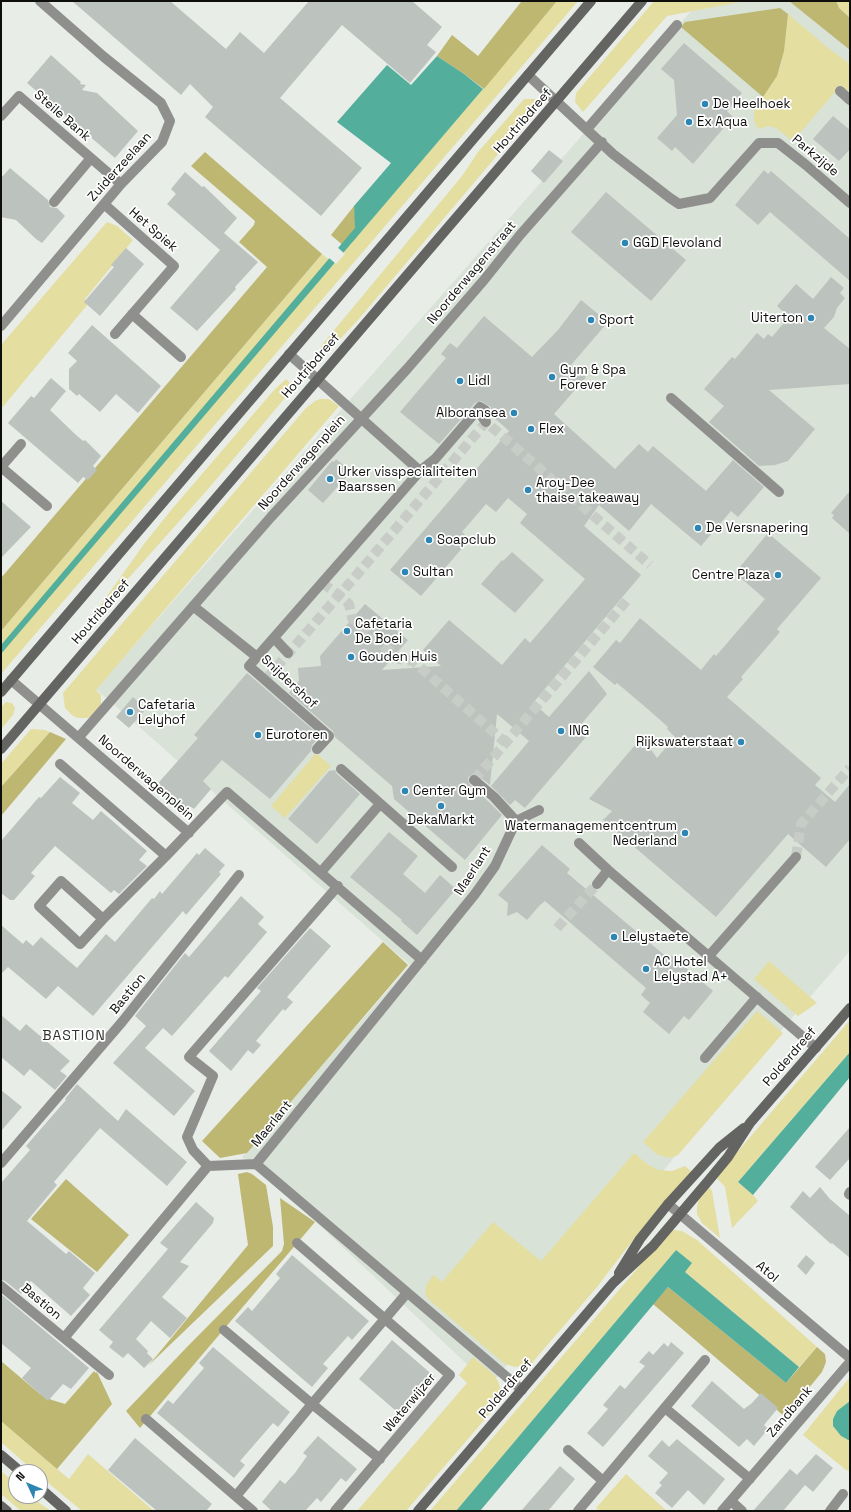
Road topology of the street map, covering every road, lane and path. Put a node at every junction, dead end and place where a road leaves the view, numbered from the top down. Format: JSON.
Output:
{"nodes":[{"id":1,"x":40,"y":1,"type":"edge"},
{"id":2,"x":592,"y":1,"type":"edge"},
{"id":3,"x":642,"y":1,"type":"edge"},
{"id":4,"x":676,"y":25,"type":"dead end"},
{"id":5,"x":528,"y":75,"type":"junction"},
{"id":6,"x":840,"y":91,"type":"dead end"},
{"id":7,"x":850,"y":100,"type":"edge"},
{"id":8,"x":556,"y":101,"type":"junction"},
{"id":9,"x":1,"y":116,"type":"edge"},
{"id":10,"x":587,"y":129,"type":"junction"},
{"id":11,"x":602,"y":142,"type":"junction"},
{"id":12,"x":91,"y":158,"type":"junction"},
{"id":13,"x":122,"y":184,"type":"junction"},
{"id":14,"x":54,"y":202,"type":"dead end"},
{"id":15,"x":850,"y":203,"type":"edge"},
{"id":16,"x":104,"y":204,"type":"junction"},
{"id":17,"x":132,"y":314,"type":"junction"},
{"id":18,"x":1,"y":326,"type":"edge"},
{"id":19,"x":116,"y":334,"type":"dead end"},
{"id":20,"x":289,"y":354,"type":"junction"},
{"id":21,"x":181,"y":357,"type":"dead end"},
{"id":22,"x":317,"y":380,"type":"junction"},
{"id":23,"x":671,"y":398,"type":"dead end"},
{"id":24,"x":360,"y":418,"type":"junction"},
{"id":25,"x":486,"y":422,"type":"dead end"},
{"id":26,"x":21,"y":444,"type":"dead end"},
{"id":27,"x":1,"y":467,"type":"edge"},
{"id":28,"x":420,"y":472,"type":"junction"},
{"id":29,"x":779,"y":492,"type":"dead end"},
{"id":30,"x":47,"y":506,"type":"dead end"},
{"id":31,"x":193,"y":606,"type":"junction"},
{"id":32,"x":274,"y":638,"type":"junction"},
{"id":33,"x":288,"y":653,"type":"dead end"},
{"id":34,"x":257,"y":657,"type":"junction"},
{"id":35,"x":11,"y":680,"type":"junction"},
{"id":36,"x":1,"y":692,"type":"edge"},
{"id":37,"x":40,"y":703,"type":"junction"},
{"id":38,"x":79,"y":737,"type":"junction"},
{"id":39,"x":1,"y":749,"type":"edge"},
{"id":40,"x":317,"y":749,"type":"dead end"},
{"id":41,"x":60,"y":764,"type":"dead end"},
{"id":42,"x":340,"y":769,"type":"dead end"},
{"id":43,"x":474,"y":780,"type":"dead end"},
{"id":44,"x":380,"y":804,"type":"junction"},
{"id":45,"x":539,"y":810,"type":"dead end"},
{"id":46,"x":516,"y":821,"type":"junction"},
{"id":47,"x":189,"y":833,"type":"junction"},
{"id":48,"x":579,"y":843,"type":"dead end"},
{"id":49,"x":166,"y":856,"type":"junction"},
{"id":50,"x":796,"y":857,"type":"tunnel mouth"},
{"id":51,"x":452,"y":867,"type":"dead end"},
{"id":52,"x":608,"y":870,"type":"junction"},
{"id":53,"x":321,"y":872,"type":"junction"},
{"id":54,"x":239,"y":875,"type":"dead end"},
{"id":55,"x":597,"y":884,"type":"tunnel mouth"},
{"id":56,"x":338,"y":886,"type":"junction"},
{"id":57,"x":103,"y":919,"type":"junction"},
{"id":58,"x":708,"y":957,"type":"junction"},
{"id":59,"x":422,"y":960,"type":"junction"},
{"id":60,"x":757,"y":998,"type":"junction"},
{"id":61,"x":850,"y":1008,"type":"edge"},
{"id":62,"x":816,"y":1048,"type":"junction"},
{"id":63,"x":705,"y":1058,"type":"dead end"},
{"id":64,"x":750,"y":1123,"type":"junction"},
{"id":65,"x":1,"y":1163,"type":"edge"},
{"id":66,"x":256,"y":1164,"type":"junction"},
{"id":67,"x":208,"y":1166,"type":"junction"},
{"id":68,"x":668,"y":1204,"type":"junction"},
{"id":69,"x":679,"y":1214,"type":"junction"},
{"id":70,"x":297,"y":1242,"type":"dead end"},
{"id":71,"x":613,"y":1283,"type":"junction"},
{"id":72,"x":1,"y":1286,"type":"edge"},
{"id":73,"x":407,"y":1293,"type":"junction"},
{"id":74,"x":385,"y":1318,"type":"junction"},
{"id":75,"x":224,"y":1330,"type":"dead end"},
{"id":76,"x":64,"y":1338,"type":"junction"},
{"id":77,"x":850,"y":1358,"type":"edge"},
{"id":78,"x":705,"y":1360,"type":"dead end"},
{"id":79,"x":850,"y":1362,"type":"edge"},
{"id":80,"x":109,"y":1375,"type":"dead end"},
{"id":81,"x":522,"y":1390,"type":"junction"},
{"id":82,"x":312,"y":1404,"type":"junction"},
{"id":83,"x":665,"y":1408,"type":"junction"},
{"id":84,"x":146,"y":1419,"type":"dead end"},
{"id":85,"x":568,"y":1450,"type":"dead end"},
{"id":86,"x":1,"y":1455,"type":"edge"},
{"id":87,"x":380,"y":1459,"type":"junction"},
{"id":88,"x":12,"y":1464,"type":"edge"},
{"id":89,"x":750,"y":1479,"type":"junction"},
{"id":90,"x":603,"y":1481,"type":"junction"},
{"id":91,"x":843,"y":1494,"type":"dead end"},
{"id":92,"x":48,"y":1495,"type":"edge"},
{"id":93,"x":236,"y":1496,"type":"junction"},
{"id":94,"x":730,"y":1501,"type":"junction"},
{"id":95,"x":1,"y":1506,"type":"edge"},
{"id":96,"x":7,"y":1511,"type":"edge"},
{"id":97,"x":66,"y":1511,"type":"edge"},
{"id":98,"x":253,"y":1511,"type":"edge"},
{"id":99,"x":335,"y":1511,"type":"edge"},
{"id":100,"x":418,"y":1511,"type":"edge"},
{"id":101,"x":578,"y":1511,"type":"edge"},
{"id":102,"x":722,"y":1511,"type":"edge"},
{"id":103,"x":742,"y":1511,"type":"edge"},
{"id":104,"x":830,"y":1511,"type":"edge"}],
"edges":[{"from":1,"to":13,"type":"street","name":"Zuiderzeelaan"},
{"from":2,"to":5,"type":"main road","name":"Houtribdreef"},
{"from":3,"to":8,"type":"main road","name":"Houtribdreef"},
{"from":4,"to":10,"type":"street"},
{"from":5,"to":8,"type":"street"},
{"from":5,"to":20,"type":"main road","name":"Houtribdreef"},
{"from":6,"to":7,"type":"street"},
{"from":8,"to":10,"type":"street"},
{"from":8,"to":22,"type":"main road","name":"Houtribdreef"},
{"from":9,"to":12,"type":"street","name":"Steile Bank"},
{"from":10,"to":11,"type":"street"},
{"from":11,"to":15,"type":"street","name":"Parkzijde"},
{"from":11,"to":24,"type":"street","name":"Noorderwagenstraat"},
{"from":12,"to":13,"type":"street","name":"Steile Bank"},
{"from":12,"to":14,"type":"street","name":"Steile Bank"},
{"from":13,"to":16,"type":"street","name":"Zuiderzeelaan"},
{"from":16,"to":17,"type":"street","name":"Het Spiek"},
{"from":16,"to":18,"type":"street","name":"Zuiderzeelaan"},
{"from":17,"to":19,"type":"street","name":"Het Spiek"},
{"from":17,"to":21,"type":"street"},
{"from":20,"to":22,"type":"street"},
{"from":20,"to":35,"type":"main road","name":"Houtribdreef"},
{"from":22,"to":24,"type":"street"},
{"from":22,"to":37,"type":"main road","name":"Houtribdreef"},
{"from":23,"to":29,"type":"street"},
{"from":24,"to":28,"type":"street","name":"Noorderwagenplein"},
{"from":24,"to":31,"type":"street","name":"Noorderwagenplein"},
{"from":25,"to":28,"type":"street"},
{"from":26,"to":27,"type":"street"},
{"from":27,"to":30,"type":"street"},
{"from":28,"to":32,"type":"street"},
{"from":31,"to":34,"type":"street","name":"Snijdershof"},
{"from":31,"to":38,"type":"street","name":"Noorderwagenplein"},
{"from":32,"to":33,"type":"street"},
{"from":32,"to":34,"type":"street"},
{"from":34,"to":40,"type":"street","name":"Snijdershof"},
{"from":35,"to":36,"type":"main road","name":"Houtribdreef"},
{"from":35,"to":37,"type":"street","name":"Noorderwagenplein"},
{"from":37,"to":38,"type":"street","name":"Noorderwagenplein"},
{"from":37,"to":39,"type":"main road","name":"Houtribdreef"},
{"from":38,"to":47,"type":"street","name":"Noorderwagenplein"},
{"from":41,"to":49,"type":"street"},
{"from":42,"to":44,"type":"street"},
{"from":43,"to":46,"type":"street"},
{"from":44,"to":51,"type":"street"},
{"from":44,"to":53,"type":"street"},
{"from":45,"to":46,"type":"street"},
{"from":46,"to":59,"type":"street","name":"Maerlant"},
{"from":47,"to":49,"type":"street"},
{"from":47,"to":53,"type":"street","name":"Noorderwagenplein"},
{"from":48,"to":52,"type":"street"},
{"from":49,"to":57,"type":"street"},
{"from":50,"to":58,"type":"street"},
{"from":52,"to":55,"type":"street"},
{"from":52,"to":58,"type":"street"},
{"from":53,"to":56,"type":"street"},
{"from":54,"to":65,"type":"street","name":"Bastion"},
{"from":56,"to":59,"type":"street"},
{"from":56,"to":67,"type":"street"},
{"from":57,"to":57,"type":"street"},
{"from":58,"to":60,"type":"street"},
{"from":59,"to":66,"type":"street","name":"Maerlant"},
{"from":60,"to":62,"type":"street"},
{"from":60,"to":63,"type":"street"},
{"from":61,"to":62,"type":"main road","name":"Polderdreef"},
{"from":62,"to":64,"type":"main road","name":"Polderdreef"},
{"from":64,"to":68,"type":"main road","name":"Polderdreef"},
{"from":64,"to":69,"type":"main road","name":"Polderdreef"},
{"from":66,"to":67,"type":"street"},
{"from":66,"to":73,"type":"street","name":"Maerlant"},
{"from":67,"to":76,"type":"street","name":"Bastion"},
{"from":68,"to":69,"type":"street","name":"Atol"},
{"from":68,"to":71,"type":"main road","name":"Polderdreef"},
{"from":69,"to":71,"type":"main road","name":"Polderdreef"},
{"from":69,"to":77,"type":"street","name":"Atol"},
{"from":70,"to":74,"type":"street","name":"Waterwijzer"},
{"from":71,"to":81,"type":"main road","name":"Polderdreef"},
{"from":72,"to":76,"type":"street","name":"Bastion"},
{"from":73,"to":74,"type":"street"},
{"from":73,"to":81,"type":"street","name":"Maerlant"},
{"from":74,"to":82,"type":"street"},
{"from":74,"to":87,"type":"street","name":"Waterwijzer"},
{"from":75,"to":82,"type":"street"},
{"from":76,"to":80,"type":"street","name":"Bastion"},
{"from":78,"to":83,"type":"street"},
{"from":79,"to":89,"type":"street","name":"Zandbank"},
{"from":81,"to":100,"type":"main road","name":"Polderdreef"},
{"from":82,"to":87,"type":"street"},
{"from":82,"to":93,"type":"street"},
{"from":83,"to":89,"type":"street"},
{"from":83,"to":90,"type":"street"},
{"from":84,"to":93,"type":"street"},
{"from":85,"to":90,"type":"street"},
{"from":86,"to":88,"type":"main road"},
{"from":87,"to":99,"type":"street","name":"Waterwijzer"},
{"from":89,"to":94,"type":"street","name":"Zandbank"},
{"from":90,"to":101,"type":"street"},
{"from":91,"to":104,"type":"street"},
{"from":92,"to":97,"type":"main road"},
{"from":93,"to":98,"type":"street"},
{"from":94,"to":102,"type":"street","name":"Zandbank"},
{"from":94,"to":103,"type":"street"},
{"from":95,"to":96,"type":"main road"}]}
